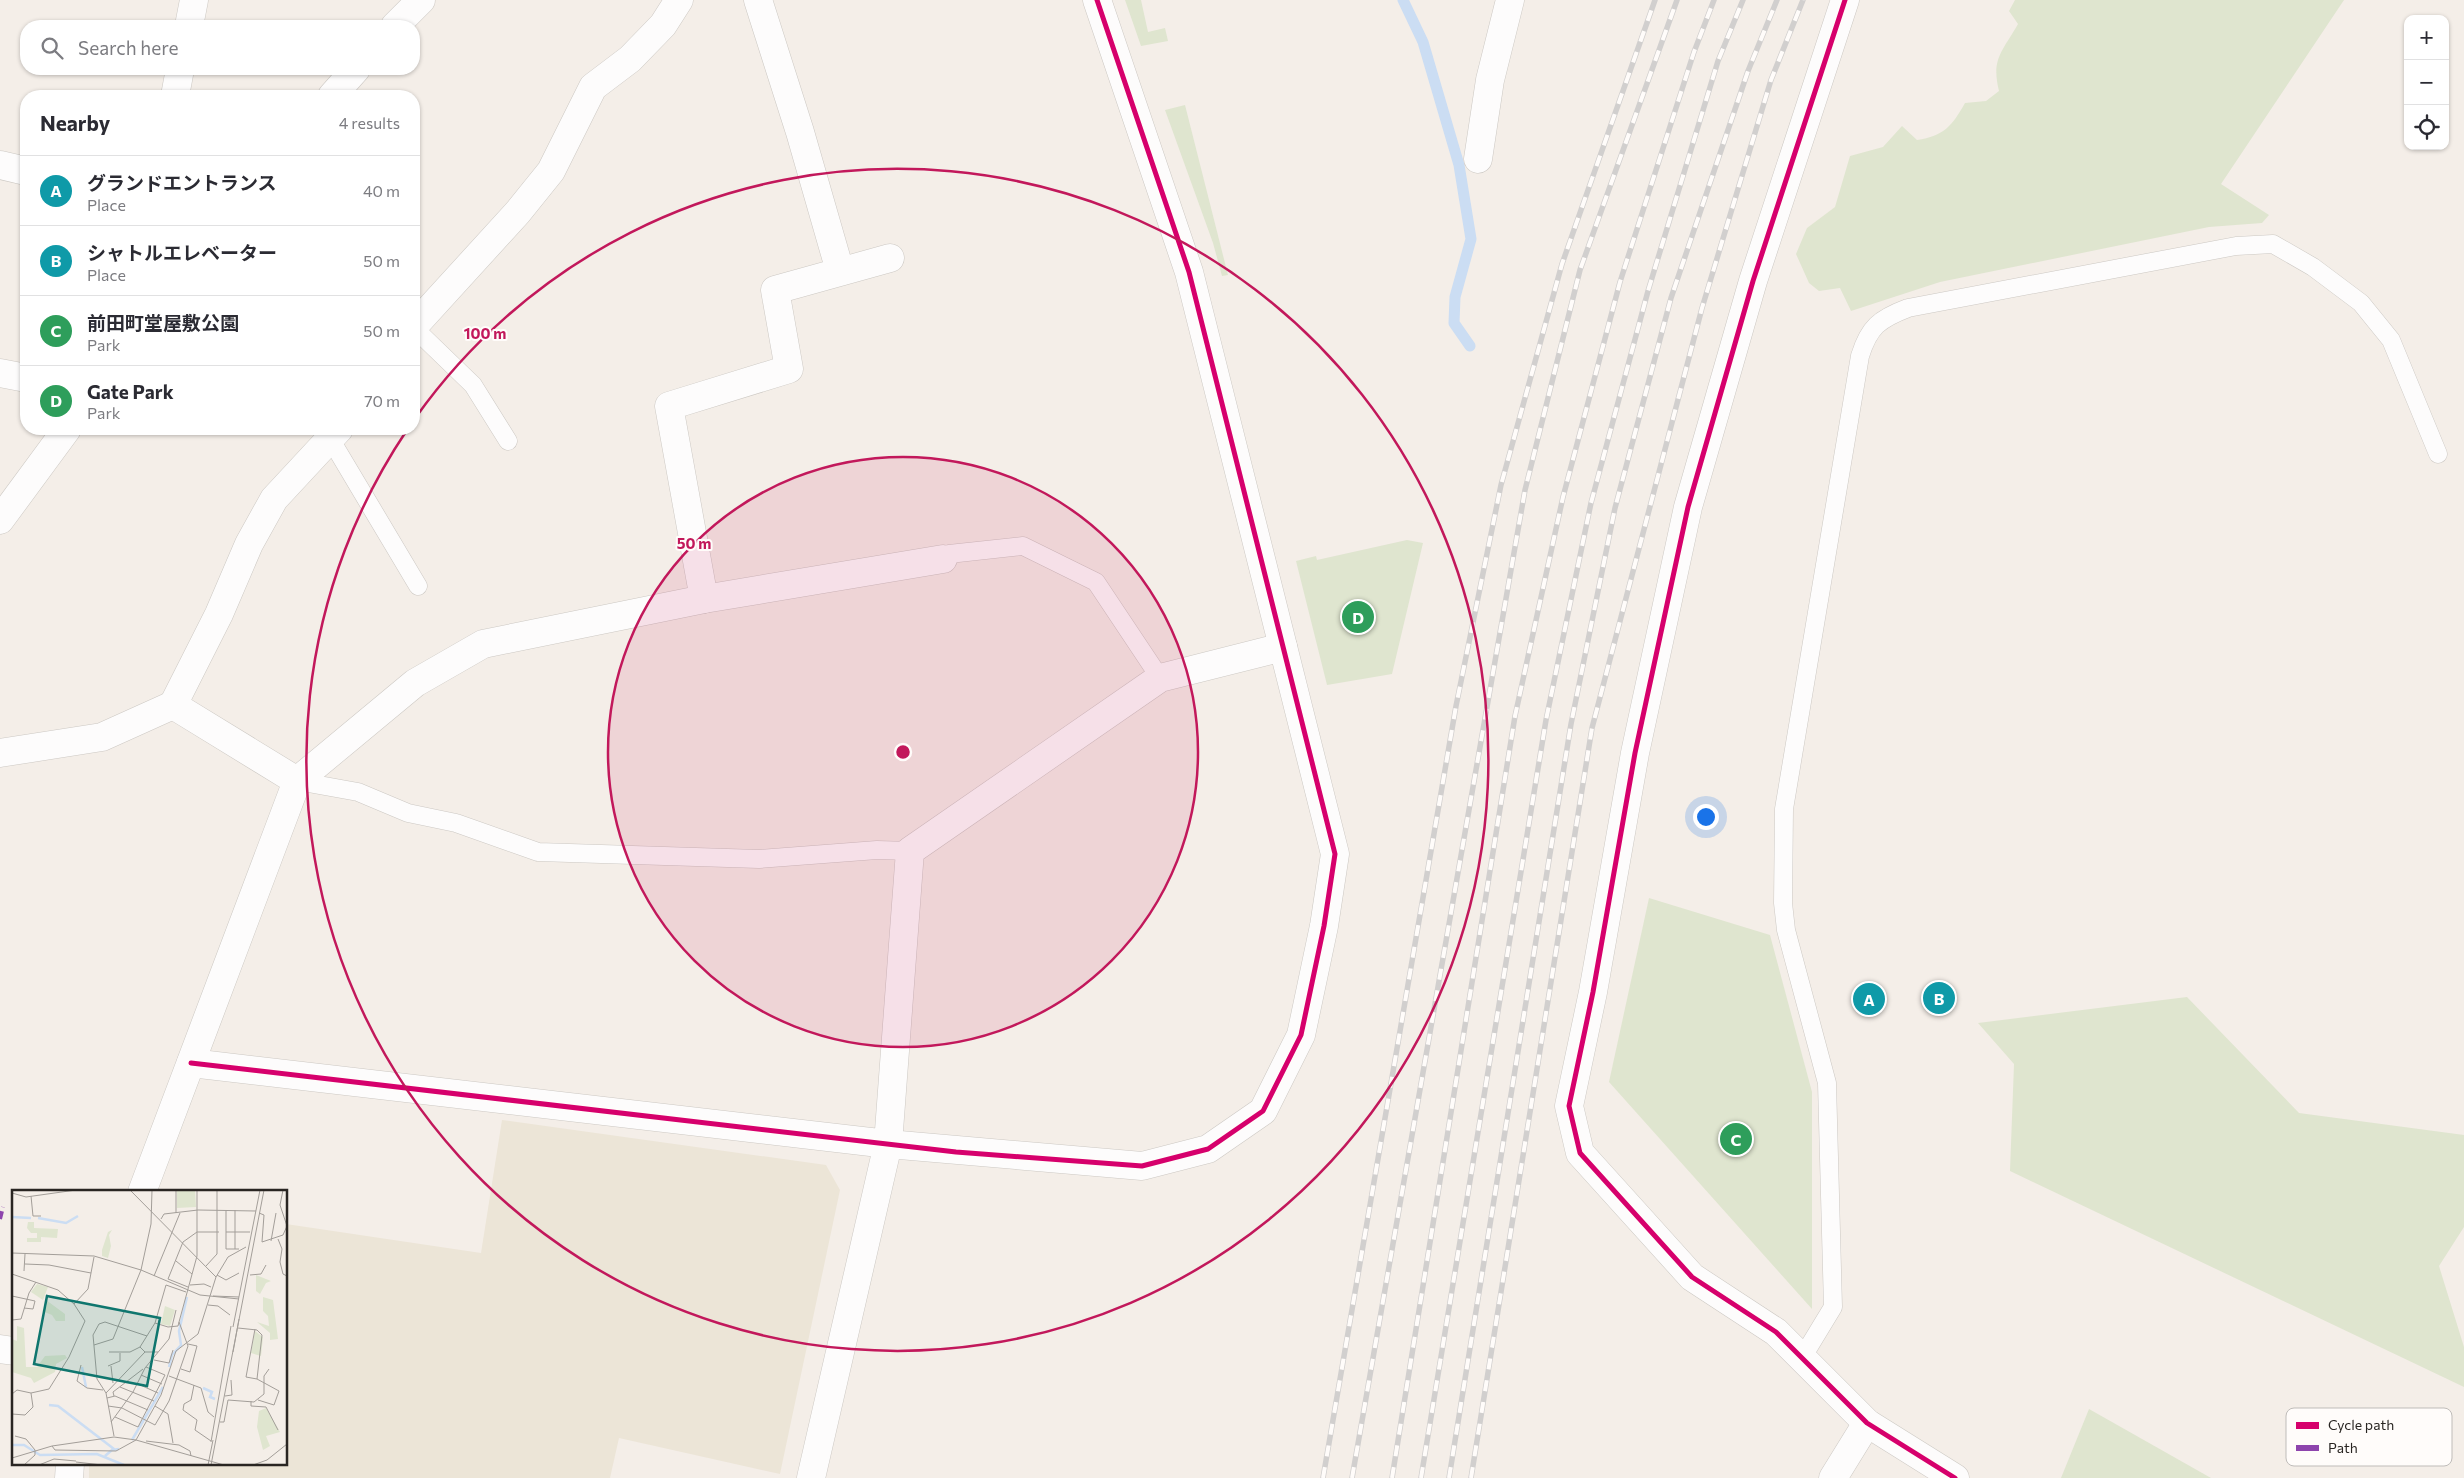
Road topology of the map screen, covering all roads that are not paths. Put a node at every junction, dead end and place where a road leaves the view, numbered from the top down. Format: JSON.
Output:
{"nodes":[{"id":1,"x":421,"y":0,"type":"edge"},
{"id":2,"x":679,"y":0,"type":"edge"},
{"id":3,"x":758,"y":0,"type":"edge"},
{"id":4,"x":1097,"y":0,"type":"edge"},
{"id":5,"x":1510,"y":0,"type":"edge"},
{"id":6,"x":1845,"y":0,"type":"edge"},
{"id":7,"x":401,"y":20,"type":"edge"},
{"id":8,"x":179,"y":75,"type":"edge"},
{"id":9,"x":351,"y":75,"type":"edge"},
{"id":10,"x":176,"y":90,"type":"edge"},
{"id":11,"x":337,"y":90,"type":"edge"},
{"id":12,"x":1478,"y":159,"type":"dead end"},
{"id":13,"x":0,"y":165,"type":"edge"},
{"id":14,"x":20,"y":170,"type":"edge"},
{"id":15,"x":890,"y":258,"type":"dead end"},
{"id":16,"x":840,"y":270,"type":"junction"},
{"id":17,"x":420,"y":320,"type":"edge"},
{"id":18,"x":420,"y":333,"type":"edge"},
{"id":19,"x":0,"y":372,"type":"edge"},
{"id":20,"x":20,"y":377,"type":"edge"},
{"id":21,"x":63,"y":435,"type":"edge"},
{"id":22,"x":334,"y":435,"type":"edge"},
{"id":23,"x":336,"y":435,"type":"edge"},
{"id":24,"x":508,"y":441,"type":"dead end"},
{"id":25,"x":2438,"y":454,"type":"dead end"},
{"id":26,"x":0,"y":520,"type":"edge"},
{"id":27,"x":942,"y":559,"type":"joint"},
{"id":28,"x":418,"y":586,"type":"dead end"},
{"id":29,"x":704,"y":600,"type":"junction"},
{"id":30,"x":1283,"y":647,"type":"junction"},
{"id":31,"x":1160,"y":678,"type":"junction"},
{"id":32,"x":173,"y":705,"type":"junction"},
{"id":33,"x":0,"y":753,"type":"edge"},
{"id":34,"x":297,"y":781,"type":"junction"},
{"id":35,"x":910,"y":851,"type":"junction"},
{"id":36,"x":191,"y":1063,"type":"junction"},
{"id":37,"x":888,"y":1144,"type":"junction"},
{"id":38,"x":143,"y":1190,"type":"edge"},
{"id":39,"x":1802,"y":1358,"type":"junction"},
{"id":40,"x":1867,"y":1423,"type":"junction"},
{"id":41,"x":811,"y":1478,"type":"edge"},
{"id":42,"x":1833,"y":1478,"type":"edge"},
{"id":43,"x":1954,"y":1478,"type":"edge"}],
"edges":[{"from":1,"to":7,"type":"street"},
{"from":2,"to":17,"type":"street"},
{"from":3,"to":16,"type":"street"},
{"from":4,"to":30,"type":"street"},
{"from":5,"to":12,"type":"street"},
{"from":6,"to":39,"type":"street"},
{"from":8,"to":10,"type":"street"},
{"from":9,"to":11,"type":"street"},
{"from":13,"to":14,"type":"street"},
{"from":15,"to":16,"type":"street"},
{"from":16,"to":29,"type":"street"},
{"from":18,"to":24,"type":"lane"},
{"from":19,"to":20,"type":"street"},
{"from":21,"to":26,"type":"street"},
{"from":22,"to":32,"type":"street"},
{"from":23,"to":28,"type":"lane"},
{"from":25,"to":39,"type":"lane"},
{"from":27,"to":29,"type":"street"},
{"from":27,"to":31,"type":"lane"},
{"from":29,"to":34,"type":"street"},
{"from":30,"to":31,"type":"street"},
{"from":30,"to":37,"type":"street"},
{"from":31,"to":35,"type":"street"},
{"from":32,"to":33,"type":"street"},
{"from":32,"to":34,"type":"street"},
{"from":34,"to":35,"type":"lane"},
{"from":34,"to":36,"type":"street"},
{"from":35,"to":37,"type":"street"},
{"from":36,"to":37,"type":"street"},
{"from":36,"to":38,"type":"street"},
{"from":37,"to":41,"type":"street"},
{"from":39,"to":40,"type":"street"},
{"from":40,"to":42,"type":"street"},
{"from":40,"to":43,"type":"street"}]}
